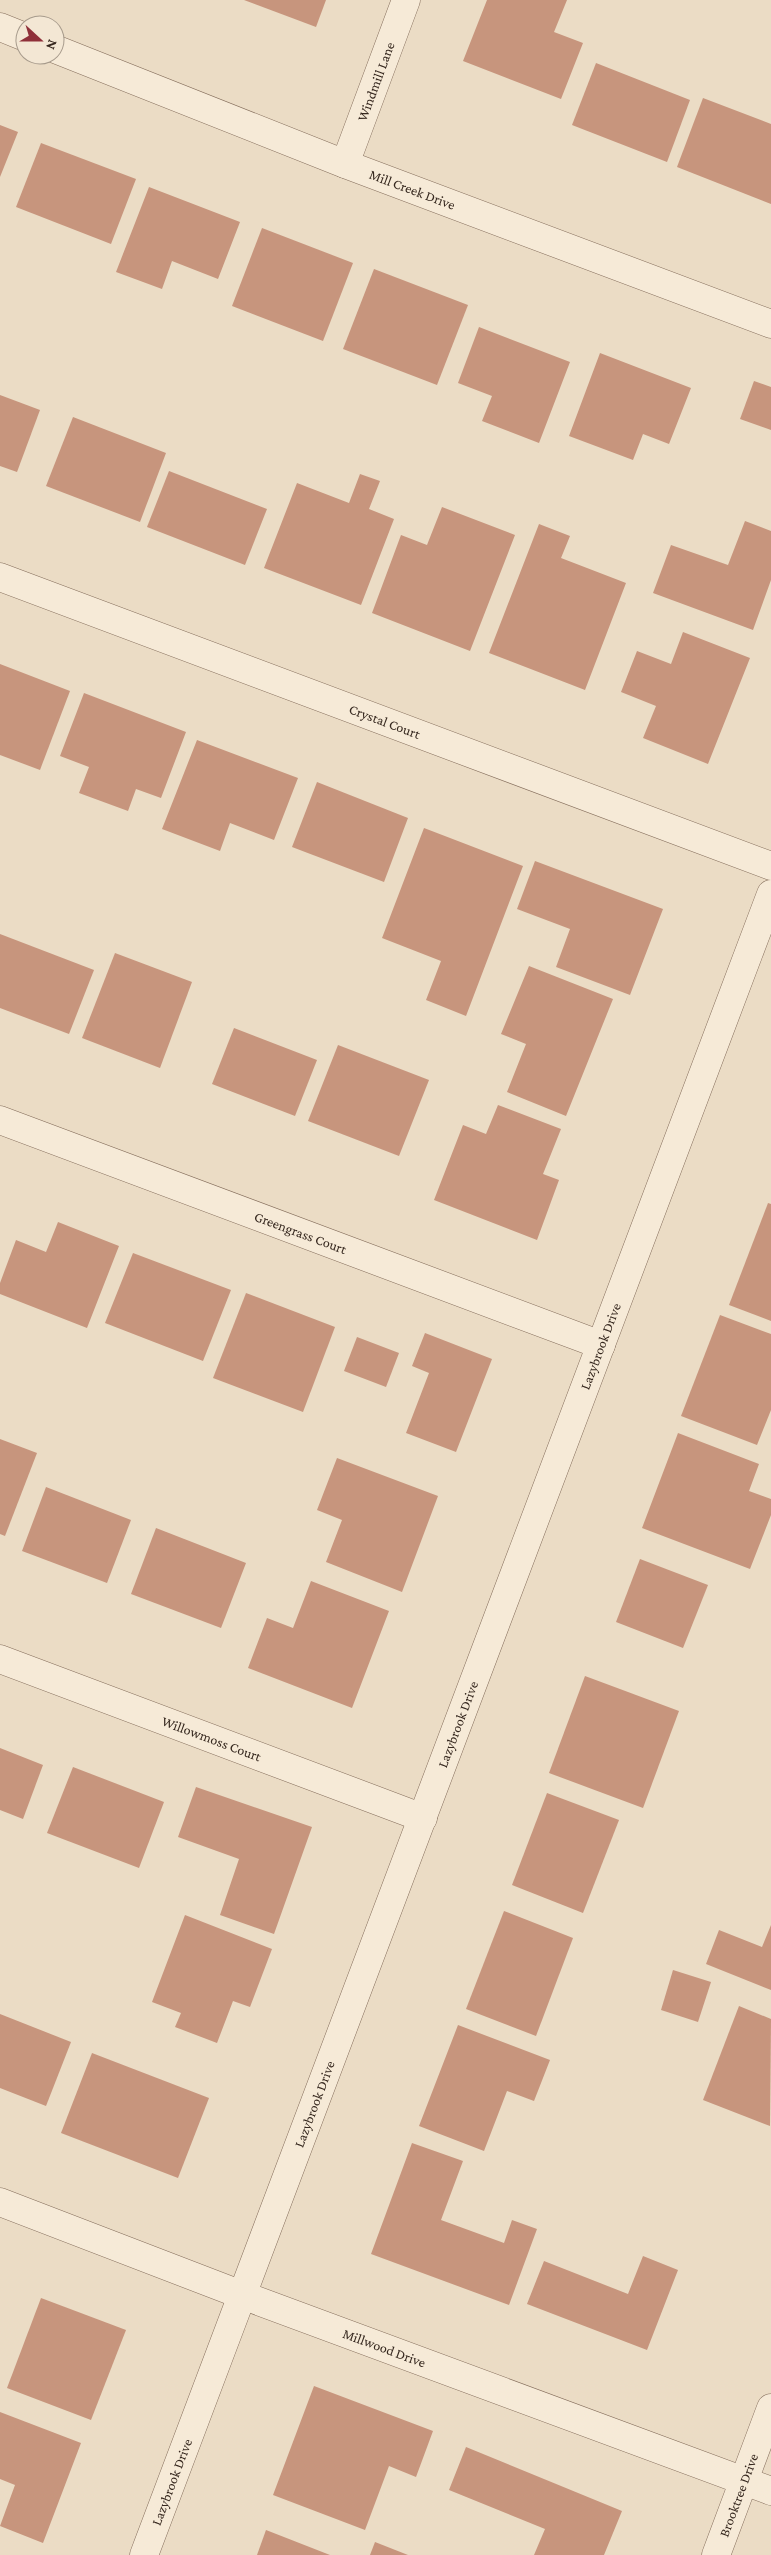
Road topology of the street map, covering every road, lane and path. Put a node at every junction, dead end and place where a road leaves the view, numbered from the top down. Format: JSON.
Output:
{"nodes":[{"id":1,"x":406,"y":0,"type":"edge"},
{"id":2,"x":0,"y":28,"type":"edge"},
{"id":3,"x":15,"y":33,"type":"edge"},
{"id":4,"x":65,"y":53,"type":"edge"},
{"id":5,"x":345,"y":164,"type":"junction"},
{"id":6,"x":771,"y":324,"type":"edge"},
{"id":7,"x":0,"y":577,"type":"edge"},
{"id":8,"x":771,"y":866,"type":"edge"},
{"id":9,"x":771,"y":894,"type":"edge"},
{"id":10,"x":0,"y":1120,"type":"edge"},
{"id":11,"x":601,"y":1345,"type":"junction"},
{"id":12,"x":0,"y":1658,"type":"edge"},
{"id":13,"x":423,"y":1818,"type":"junction"},
{"id":14,"x":0,"y":2202,"type":"edge"},
{"id":15,"x":242,"y":2295,"type":"junction"},
{"id":16,"x":771,"y":2408,"type":"edge"},
{"id":17,"x":744,"y":2481,"type":"junction"},
{"id":18,"x":771,"y":2491,"type":"edge"},
{"id":19,"x":144,"y":2555,"type":"edge"},
{"id":20,"x":716,"y":2555,"type":"edge"}],
"edges":[{"from":1,"to":5,"type":"street","name":"Windmill Lane"},
{"from":2,"to":3,"type":"street"},
{"from":4,"to":5,"type":"street","name":"Mill Creek Drive"},
{"from":5,"to":6,"type":"street","name":"Mill Creek Drive"},
{"from":7,"to":8,"type":"street","name":"Crystal Court"},
{"from":9,"to":11,"type":"street","name":"Lazybrook Drive"},
{"from":10,"to":11,"type":"street","name":"Greengrass Court"},
{"from":11,"to":13,"type":"street","name":"Lazybrook Drive"},
{"from":12,"to":13,"type":"street","name":"Willowmoss Court"},
{"from":13,"to":15,"type":"street","name":"Lazybrook Drive"},
{"from":14,"to":15,"type":"street","name":"Millwood Drive"},
{"from":15,"to":17,"type":"street","name":"Millwood Drive"},
{"from":15,"to":19,"type":"street","name":"Lazybrook Drive"},
{"from":16,"to":17,"type":"street","name":"Brooktree Drive"},
{"from":17,"to":18,"type":"street","name":"Millwood Drive"},
{"from":17,"to":20,"type":"street","name":"Brooktree Drive"}]}
